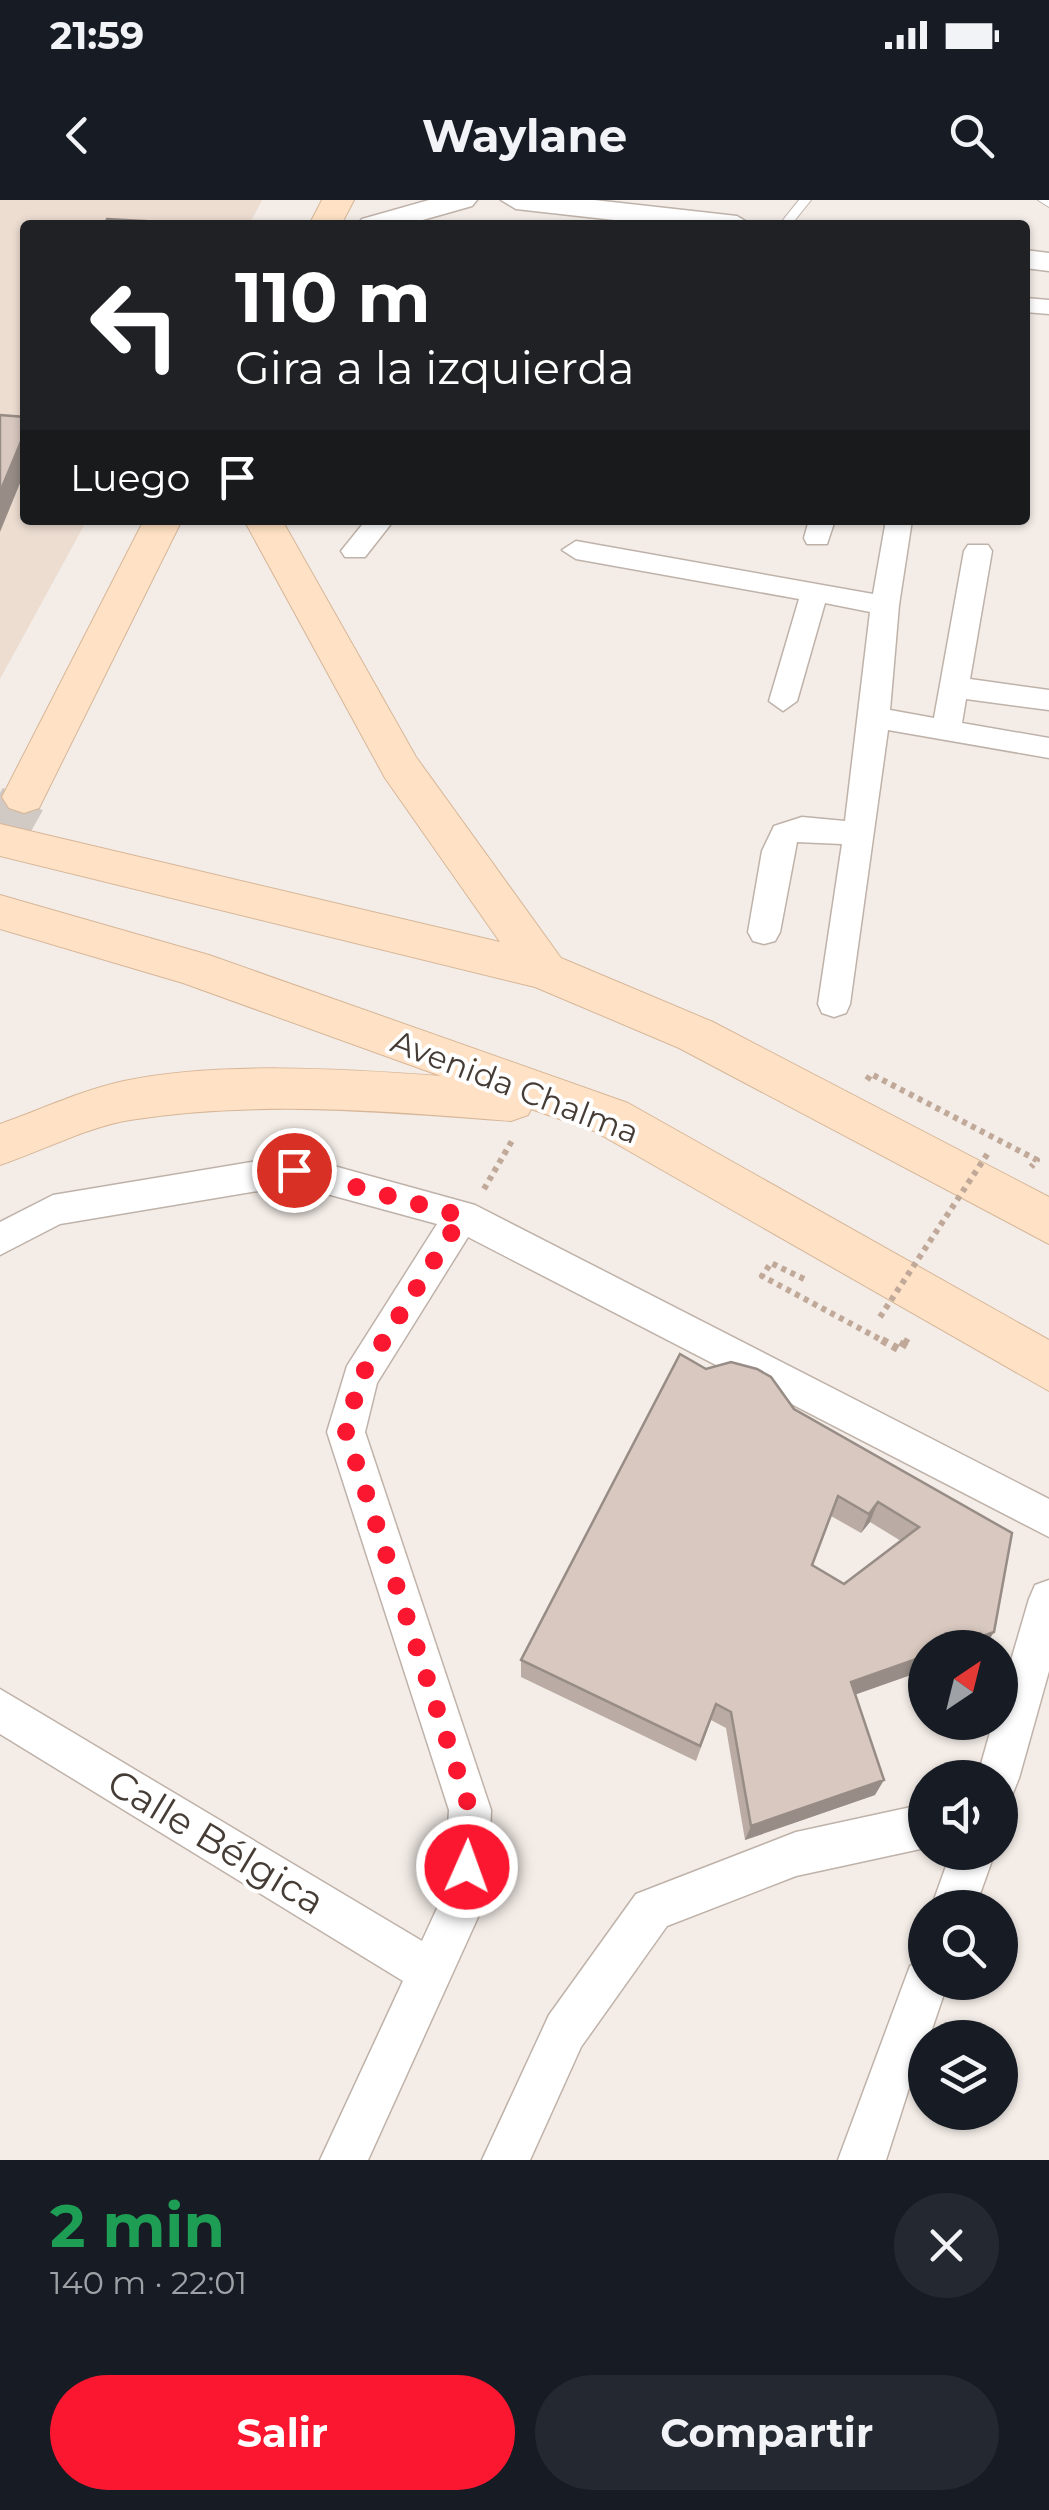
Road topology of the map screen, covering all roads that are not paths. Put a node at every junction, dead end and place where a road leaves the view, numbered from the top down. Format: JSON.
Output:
{"nodes":[{"id":1,"x":462,"y":200,"type":"edge"},
{"id":2,"x":516,"y":200,"type":"edge"},
{"id":3,"x":805,"y":200,"type":"edge"},
{"id":4,"x":622,"y":218,"type":"edge"},
{"id":5,"x":390,"y":220,"type":"edge"},
{"id":6,"x":655,"y":220,"type":"edge"},
{"id":7,"x":789,"y":220,"type":"edge"},
{"id":8,"x":160,"y":525,"type":"edge"},
{"id":9,"x":265,"y":525,"type":"edge"},
{"id":10,"x":376,"y":525,"type":"edge"},
{"id":11,"x":898,"y":525,"type":"edge"},
{"id":12,"x":576,"y":550,"type":"dead end"},
{"id":13,"x":355,"y":551,"type":"dead end"},
{"id":14,"x":978,"y":551,"type":"dead end"},
{"id":15,"x":814,"y":592,"type":"junction"},
{"id":16,"x":885,"y":606,"type":"junction"},
{"id":17,"x":954,"y":687,"type":"junction"},
{"id":18,"x":1049,"y":700,"type":"edge"},
{"id":19,"x":783,"y":701,"type":"dead end"},
{"id":20,"x":875,"y":718,"type":"junction"},
{"id":21,"x":946,"y":730,"type":"junction"},
{"id":22,"x":1049,"y":748,"type":"edge"},
{"id":23,"x":24,"y":797,"type":"tunnel mouth"},
{"id":24,"x":856,"y":834,"type":"junction"},
{"id":25,"x":0,"y":840,"type":"edge"},
{"id":26,"x":0,"y":912,"type":"edge"},
{"id":27,"x":764,"y":932,"type":"dead end"},
{"id":28,"x":545,"y":972,"type":"junction"},
{"id":29,"x":834,"y":1004,"type":"dead end"},
{"id":30,"x":612,"y":1117,"type":"junction"},
{"id":31,"x":0,"y":1146,"type":"edge"},
{"id":32,"x":462,"y":1216,"type":"junction"},
{"id":33,"x":1043,"y":1217,"type":"edge"},
{"id":34,"x":0,"y":1240,"type":"edge"},
{"id":35,"x":1049,"y":1368,"type":"edge"},
{"id":36,"x":1049,"y":1520,"type":"edge"},
{"id":37,"x":1049,"y":1599,"type":"edge"},
{"id":38,"x":0,"y":1710,"type":"edge"},
{"id":39,"x":1003,"y":1760,"type":"edge"},
{"id":40,"x":908,"y":1830,"type":"edge"},
{"id":41,"x":432,"y":1973,"type":"junction"},
{"id":42,"x":920,"y":2000,"type":"edge"},
{"id":43,"x":344,"y":2160,"type":"edge"},
{"id":44,"x":506,"y":2160,"type":"edge"},
{"id":45,"x":862,"y":2160,"type":"edge"}],
"edges":[{"from":1,"to":5,"type":"street"},
{"from":2,"to":4,"type":"street"},
{"from":3,"to":7,"type":"lane"},
{"from":4,"to":6,"type":"street"},
{"from":8,"to":23,"type":"main road"},
{"from":9,"to":28,"type":"main road"},
{"from":10,"to":13,"type":"street"},
{"from":11,"to":16,"type":"street"},
{"from":12,"to":15,"type":"street"},
{"from":14,"to":17,"type":"street"},
{"from":15,"to":16,"type":"street"},
{"from":15,"to":19,"type":"street"},
{"from":16,"to":20,"type":"street"},
{"from":17,"to":18,"type":"street"},
{"from":17,"to":21,"type":"street"},
{"from":20,"to":21,"type":"street"},
{"from":20,"to":24,"type":"street"},
{"from":21,"to":22,"type":"street"},
{"from":24,"to":27,"type":"street"},
{"from":24,"to":29,"type":"street"},
{"from":25,"to":28,"type":"main road"},
{"from":26,"to":30,"type":"main road","name":"Avenida Chalma"},
{"from":28,"to":33,"type":"main road"},
{"from":30,"to":31,"type":"main road"},
{"from":30,"to":35,"type":"main road","name":"Avenida Chalma"},
{"from":32,"to":34,"type":"street"},
{"from":32,"to":36,"type":"street"},
{"from":32,"to":41,"type":"street"},
{"from":37,"to":39,"type":"street"},
{"from":38,"to":41,"type":"street","name":"Calle Bélgica"},
{"from":40,"to":44,"type":"street"},
{"from":41,"to":43,"type":"street"},
{"from":42,"to":45,"type":"street"}]}
